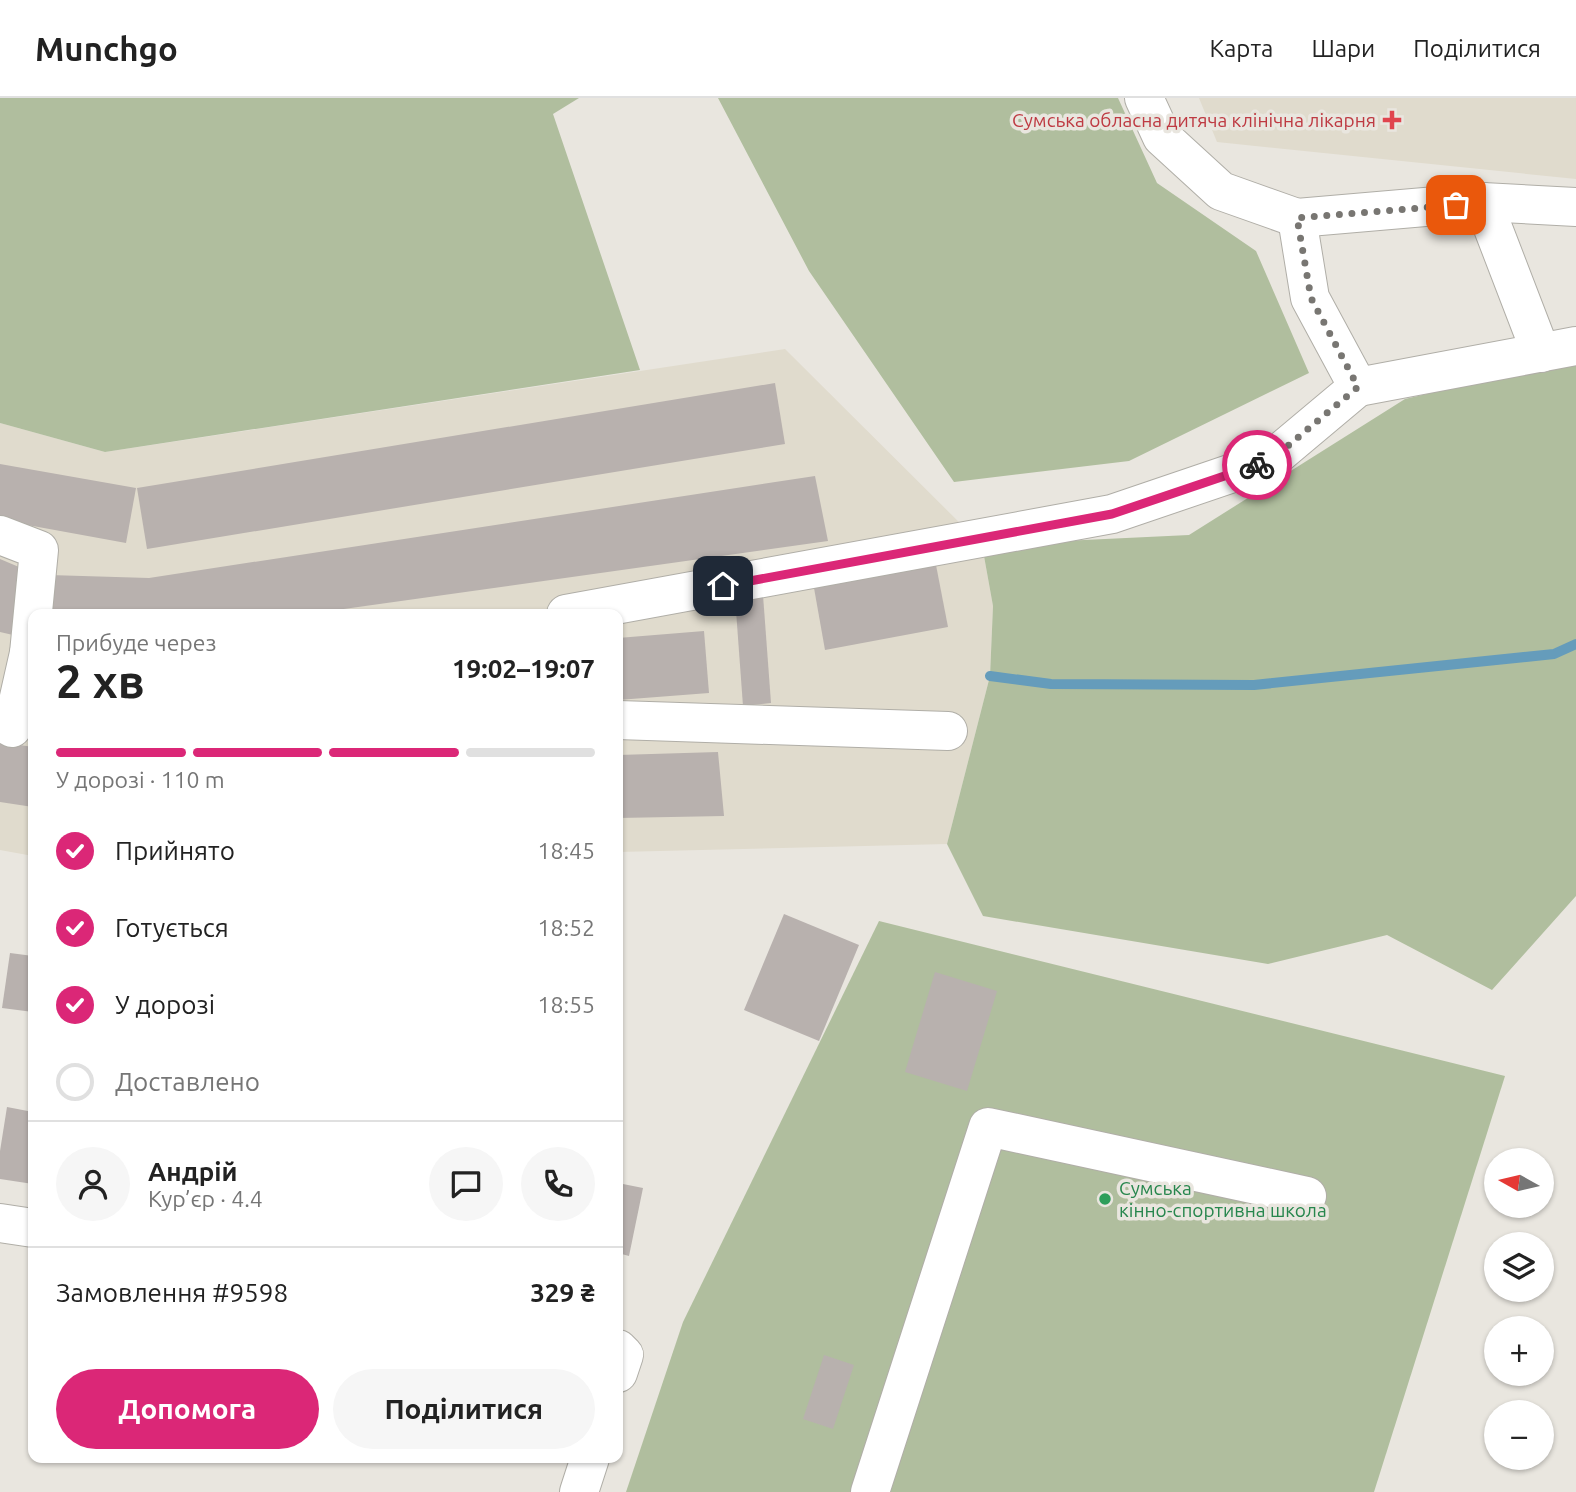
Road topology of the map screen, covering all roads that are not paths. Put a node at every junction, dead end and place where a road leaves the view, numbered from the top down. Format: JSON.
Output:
{"nodes":[{"id":1,"x":1144,"y":98,"type":"edge"},
{"id":2,"x":1483,"y":202,"type":"junction"},
{"id":3,"x":1576,"y":207,"type":"edge"},
{"id":4,"x":1297,"y":218,"type":"junction"},
{"id":5,"x":1558,"y":350,"type":"edge"},
{"id":6,"x":1358,"y":387,"type":"junction"},
{"id":7,"x":0,"y":535,"type":"edge"},
{"id":8,"x":34,"y":609,"type":"edge"},
{"id":9,"x":593,"y":609,"type":"edge"},
{"id":10,"x":28,"y":667,"type":"edge"},
{"id":11,"x":623,"y":720,"type":"edge"},
{"id":12,"x":15,"y":729,"type":"edge"},
{"id":13,"x":948,"y":731,"type":"dead end"},
{"id":14,"x":1307,"y":1196,"type":"dead end"},
{"id":15,"x":0,"y":1223,"type":"edge"},
{"id":16,"x":28,"y":1227,"type":"edge"},
{"id":17,"x":588,"y":1463,"type":"edge"},
{"id":18,"x":579,"y":1492,"type":"edge"},
{"id":19,"x":870,"y":1492,"type":"edge"}],
"edges":[{"from":1,"to":4,"type":"street"},
{"from":2,"to":3,"type":"street"},
{"from":2,"to":4,"type":"street"},
{"from":2,"to":5,"type":"street"},
{"from":4,"to":6,"type":"street"},
{"from":5,"to":6,"type":"street"},
{"from":6,"to":9,"type":"street"},
{"from":7,"to":8,"type":"street"},
{"from":10,"to":12,"type":"street"},
{"from":11,"to":13,"type":"street"},
{"from":14,"to":19,"type":"street"},
{"from":15,"to":16,"type":"street"},
{"from":17,"to":18,"type":"street"}]}
